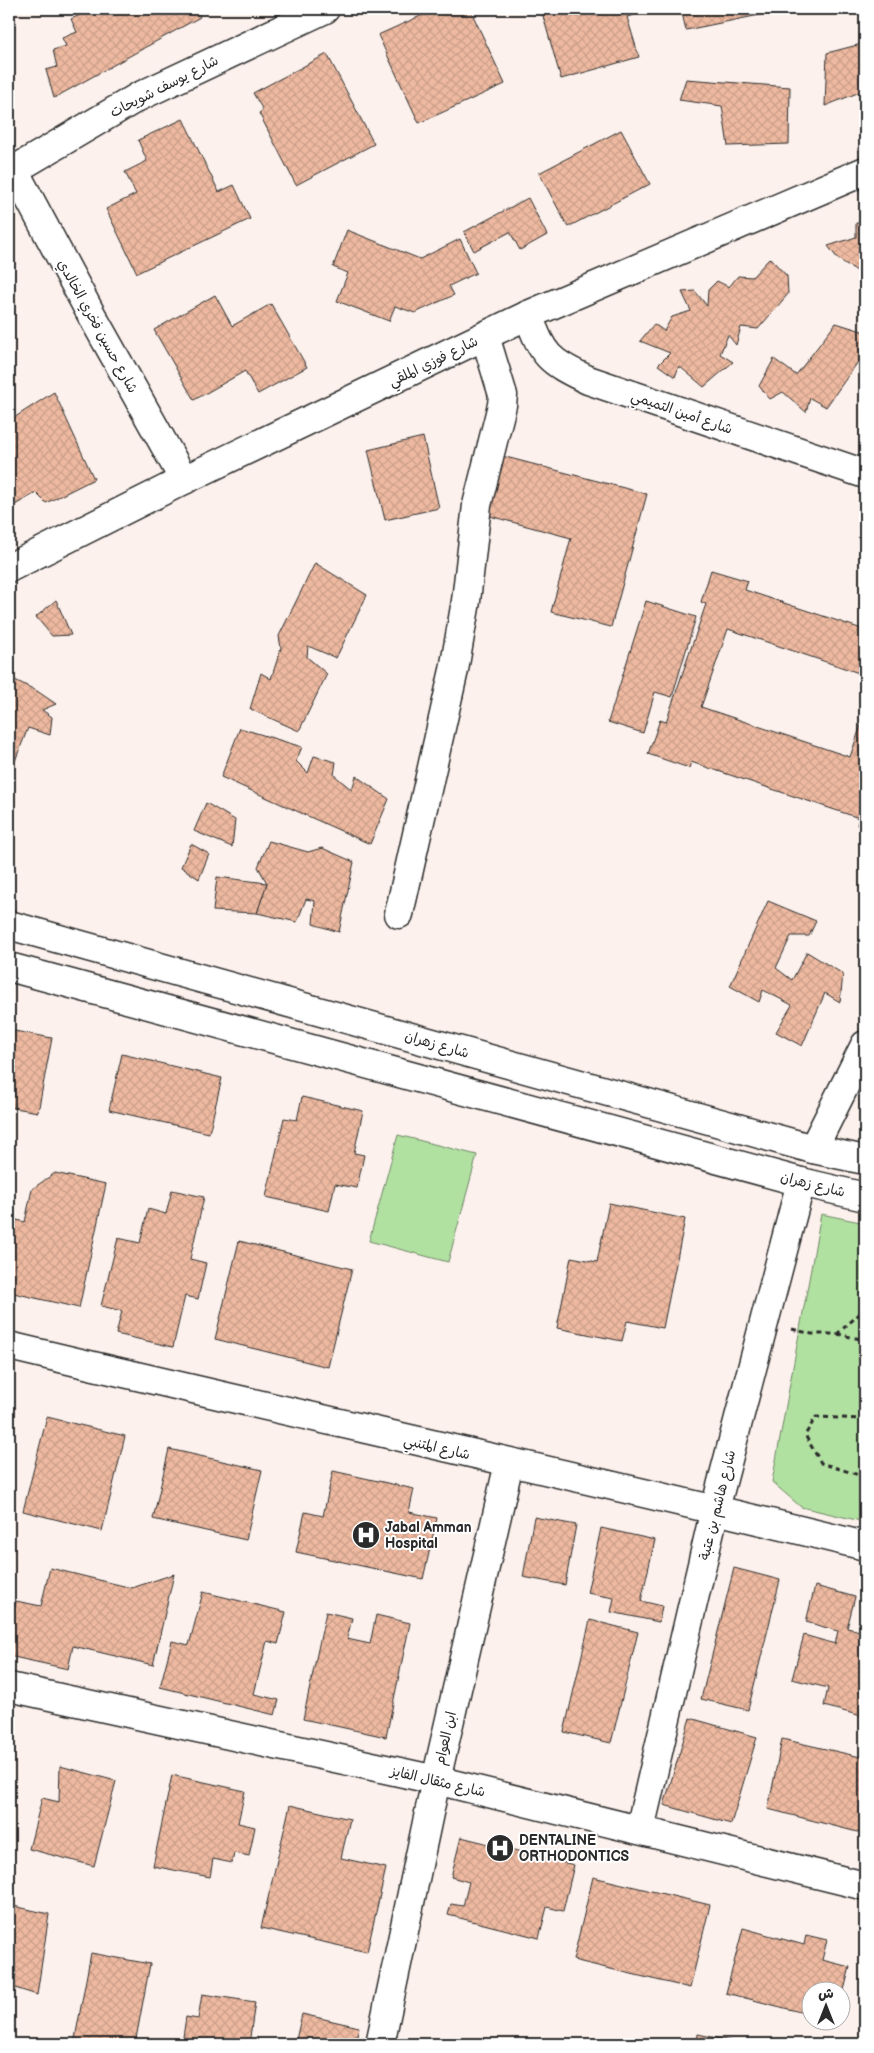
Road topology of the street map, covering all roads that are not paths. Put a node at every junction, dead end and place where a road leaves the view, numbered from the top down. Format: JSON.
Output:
{"nodes":[{"id":1,"x":324,"y":9,"type":"edge"},
{"id":2,"x":865,"y":171,"type":"edge"},
{"id":3,"x":11,"y":172,"type":"edge"},
{"id":4,"x":528,"y":315,"type":"junction"},
{"id":5,"x":484,"y":336,"type":"junction"},
{"id":6,"x":865,"y":474,"type":"edge"},
{"id":7,"x":184,"y":480,"type":"junction"},
{"id":8,"x":9,"y":568,"type":"edge"},
{"id":9,"x":399,"y":914,"type":"dead end"},
{"id":10,"x":9,"y":925,"type":"edge"},
{"id":11,"x":9,"y":967,"type":"edge"},
{"id":12,"x":865,"y":1045,"type":"edge"},
{"id":13,"x":813,"y":1149,"type":"junction"},
{"id":14,"x":865,"y":1160,"type":"edge"},
{"id":15,"x":801,"y":1182,"type":"junction"},
{"id":16,"x":865,"y":1196,"type":"edge"},
{"id":17,"x":9,"y":1346,"type":"edge"},
{"id":18,"x":509,"y":1463,"type":"junction"},
{"id":19,"x":715,"y":1509,"type":"junction"},
{"id":20,"x":865,"y":1546,"type":"edge"},
{"id":21,"x":9,"y":1688,"type":"edge"},
{"id":22,"x":436,"y":1780,"type":"junction"},
{"id":23,"x":640,"y":1829,"type":"junction"},
{"id":24,"x":865,"y":1886,"type":"edge"},
{"id":25,"x":380,"y":2044,"type":"edge"}],
"edges":[{"from":1,"to":3,"type":"street","name":"شارع يوسف شويحات"},
{"from":2,"to":4,"type":"street","name":"شارع فوزي الملقي"},
{"from":3,"to":7,"type":"street","name":"شارع حسين فخري الخالدي"},
{"from":4,"to":5,"type":"street","name":"شارع فوزي الملقي"},
{"from":4,"to":6,"type":"street","name":"شارع أمين التميمي"},
{"from":5,"to":7,"type":"street","name":"شارع فوزي الملقي"},
{"from":5,"to":9,"type":"street"},
{"from":7,"to":8,"type":"street","name":"شارع فوزي الملقي"},
{"from":10,"to":13,"type":"street","name":"شارع زهران"},
{"from":11,"to":15,"type":"street","name":"شارع زهران"},
{"from":12,"to":13,"type":"street"},
{"from":13,"to":14,"type":"street","name":"شارع زهران"},
{"from":15,"to":16,"type":"street","name":"شارع زهران"},
{"from":15,"to":19,"type":"street","name":"شارع هاشم بن عتبة"},
{"from":17,"to":18,"type":"street","name":"شارع المتنبي"},
{"from":18,"to":19,"type":"street","name":"شارع المتنبي"},
{"from":18,"to":22,"type":"street","name":"ابن العوام"},
{"from":19,"to":20,"type":"street","name":"شارع المتنبي"},
{"from":19,"to":23,"type":"street","name":"شارع هاشم بن عتبة"},
{"from":21,"to":22,"type":"street","name":"شارع مثقال الفايز"},
{"from":22,"to":23,"type":"street","name":"شارع مثقال الفايز"},
{"from":22,"to":25,"type":"street","name":"ابن العوام"},
{"from":23,"to":24,"type":"street","name":"شارع مثقال الفايز"}]}
